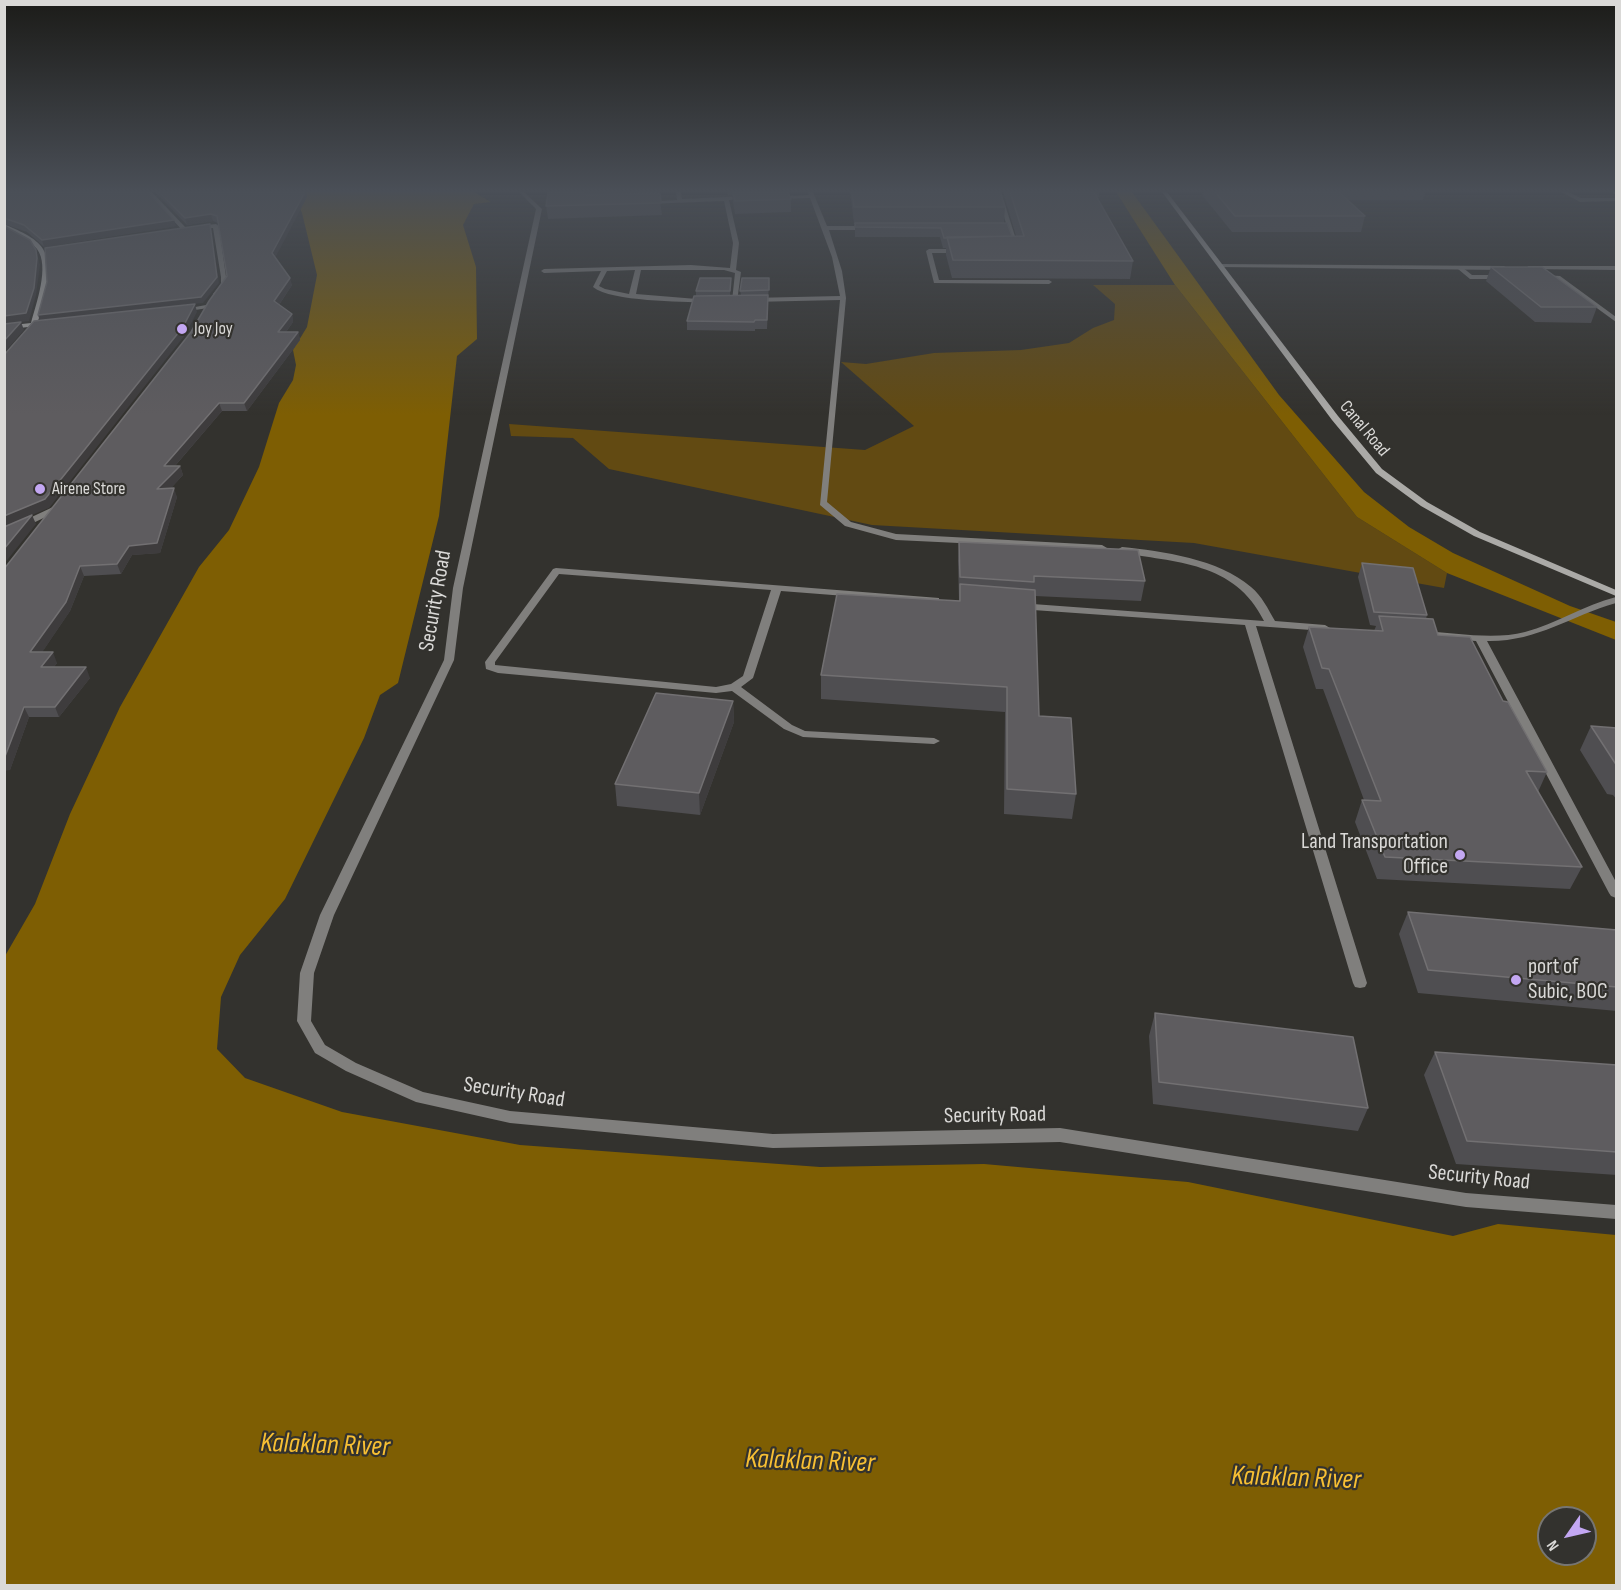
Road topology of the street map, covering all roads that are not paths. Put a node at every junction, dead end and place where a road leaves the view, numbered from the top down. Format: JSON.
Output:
{"nodes":[{"id":1,"x":44,"y":266,"type":"edge"},
{"id":2,"x":222,"y":266,"type":"edge"},
{"id":3,"x":527,"y":266,"type":"edge"},
{"id":4,"x":734,"y":266,"type":"edge"},
{"id":5,"x":837,"y":266,"type":"edge"},
{"id":6,"x":933,"y":266,"type":"edge"},
{"id":7,"x":1220,"y":266,"type":"edge"},
{"id":8,"x":1315,"y":266,"type":"edge"},
{"id":9,"x":639,"y":268,"type":"junction"},
{"id":10,"x":1460,"y":268,"type":"junction"},
{"id":11,"x":1617,"y":268,"type":"edge"},
{"id":12,"x":605,"y":269,"type":"junction"},
{"id":13,"x":544,"y":270,"type":"dead end"},
{"id":14,"x":733,"y":270,"type":"junction"},
{"id":15,"x":1514,"y":277,"type":"edge"},
{"id":16,"x":1536,"y":277,"type":"edge"},
{"id":17,"x":1049,"y":282,"type":"edge"},
{"id":18,"x":632,"y":296,"type":"junction"},
{"id":19,"x":843,"y":298,"type":"junction"},
{"id":20,"x":713,"y":301,"type":"edge"},
{"id":21,"x":724,"y":301,"type":"edge"},
{"id":22,"x":735,"y":301,"type":"junction"},
{"id":23,"x":206,"y":307,"type":"junction"},
{"id":24,"x":172,"y":311,"type":"edge"},
{"id":25,"x":201,"y":317,"type":"edge"},
{"id":26,"x":1617,"y":321,"type":"edge"},
{"id":27,"x":45,"y":324,"type":"edge"},
{"id":28,"x":34,"y":325,"type":"junction"},
{"id":29,"x":4,"y":327,"type":"edge"},
{"id":30,"x":26,"y":334,"type":"edge"},
{"id":31,"x":60,"y":501,"type":"edge"},
{"id":32,"x":53,"y":510,"type":"junction"},
{"id":33,"x":39,"y":529,"type":"edge"},
{"id":34,"x":4,"y":534,"type":"edge"},
{"id":35,"x":777,"y":588,"type":"junction"},
{"id":36,"x":1617,"y":593,"type":"edge"},
{"id":37,"x":1617,"y":600,"type":"edge"},
{"id":38,"x":943,"y":601,"type":"edge"},
{"id":39,"x":1002,"y":605,"type":"edge"},
{"id":40,"x":1250,"y":624,"type":"junction"},
{"id":41,"x":1271,"y":624,"type":"junction"},
{"id":42,"x":1340,"y":629,"type":"edge"},
{"id":43,"x":1410,"y":633,"type":"edge"},
{"id":44,"x":1479,"y":638,"type":"junction"},
{"id":45,"x":734,"y":687,"type":"junction"},
{"id":46,"x":934,"y":741,"type":"dead end"},
{"id":47,"x":1617,"y":893,"type":"edge"},
{"id":48,"x":1360,"y":983,"type":"dead end"},
{"id":49,"x":1617,"y":1212,"type":"edge"}],
"edges":[{"from":1,"to":28,"type":"main road"},
{"from":2,"to":23,"type":"street"},
{"from":3,"to":49,"type":"street","name":"Security Road"},
{"from":4,"to":14,"type":"street"},
{"from":5,"to":19,"type":"street"},
{"from":6,"to":17,"type":"street"},
{"from":7,"to":36,"type":"main road","name":"Canal Road"},
{"from":8,"to":10,"type":"street"},
{"from":9,"to":12,"type":"street"},
{"from":9,"to":14,"type":"street"},
{"from":9,"to":18,"type":"street"},
{"from":10,"to":11,"type":"street"},
{"from":10,"to":15,"type":"street"},
{"from":12,"to":13,"type":"street"},
{"from":12,"to":18,"type":"street"},
{"from":14,"to":22,"type":"street"},
{"from":16,"to":26,"type":"street"},
{"from":18,"to":20,"type":"street"},
{"from":19,"to":22,"type":"street"},
{"from":19,"to":41,"type":"street"},
{"from":21,"to":22,"type":"street"},
{"from":23,"to":24,"type":"street"},
{"from":23,"to":25,"type":"street"},
{"from":27,"to":28,"type":"street"},
{"from":28,"to":29,"type":"main road"},
{"from":28,"to":30,"type":"street"},
{"from":31,"to":32,"type":"street"},
{"from":32,"to":33,"type":"street"},
{"from":32,"to":34,"type":"street"},
{"from":35,"to":38,"type":"street"},
{"from":35,"to":45,"type":"street"},
{"from":35,"to":45,"type":"street"},
{"from":37,"to":44,"type":"street"},
{"from":39,"to":40,"type":"street"},
{"from":40,"to":41,"type":"street"},
{"from":40,"to":48,"type":"street"},
{"from":41,"to":42,"type":"street"},
{"from":43,"to":44,"type":"street"},
{"from":44,"to":47,"type":"street"},
{"from":45,"to":46,"type":"street"}]}
